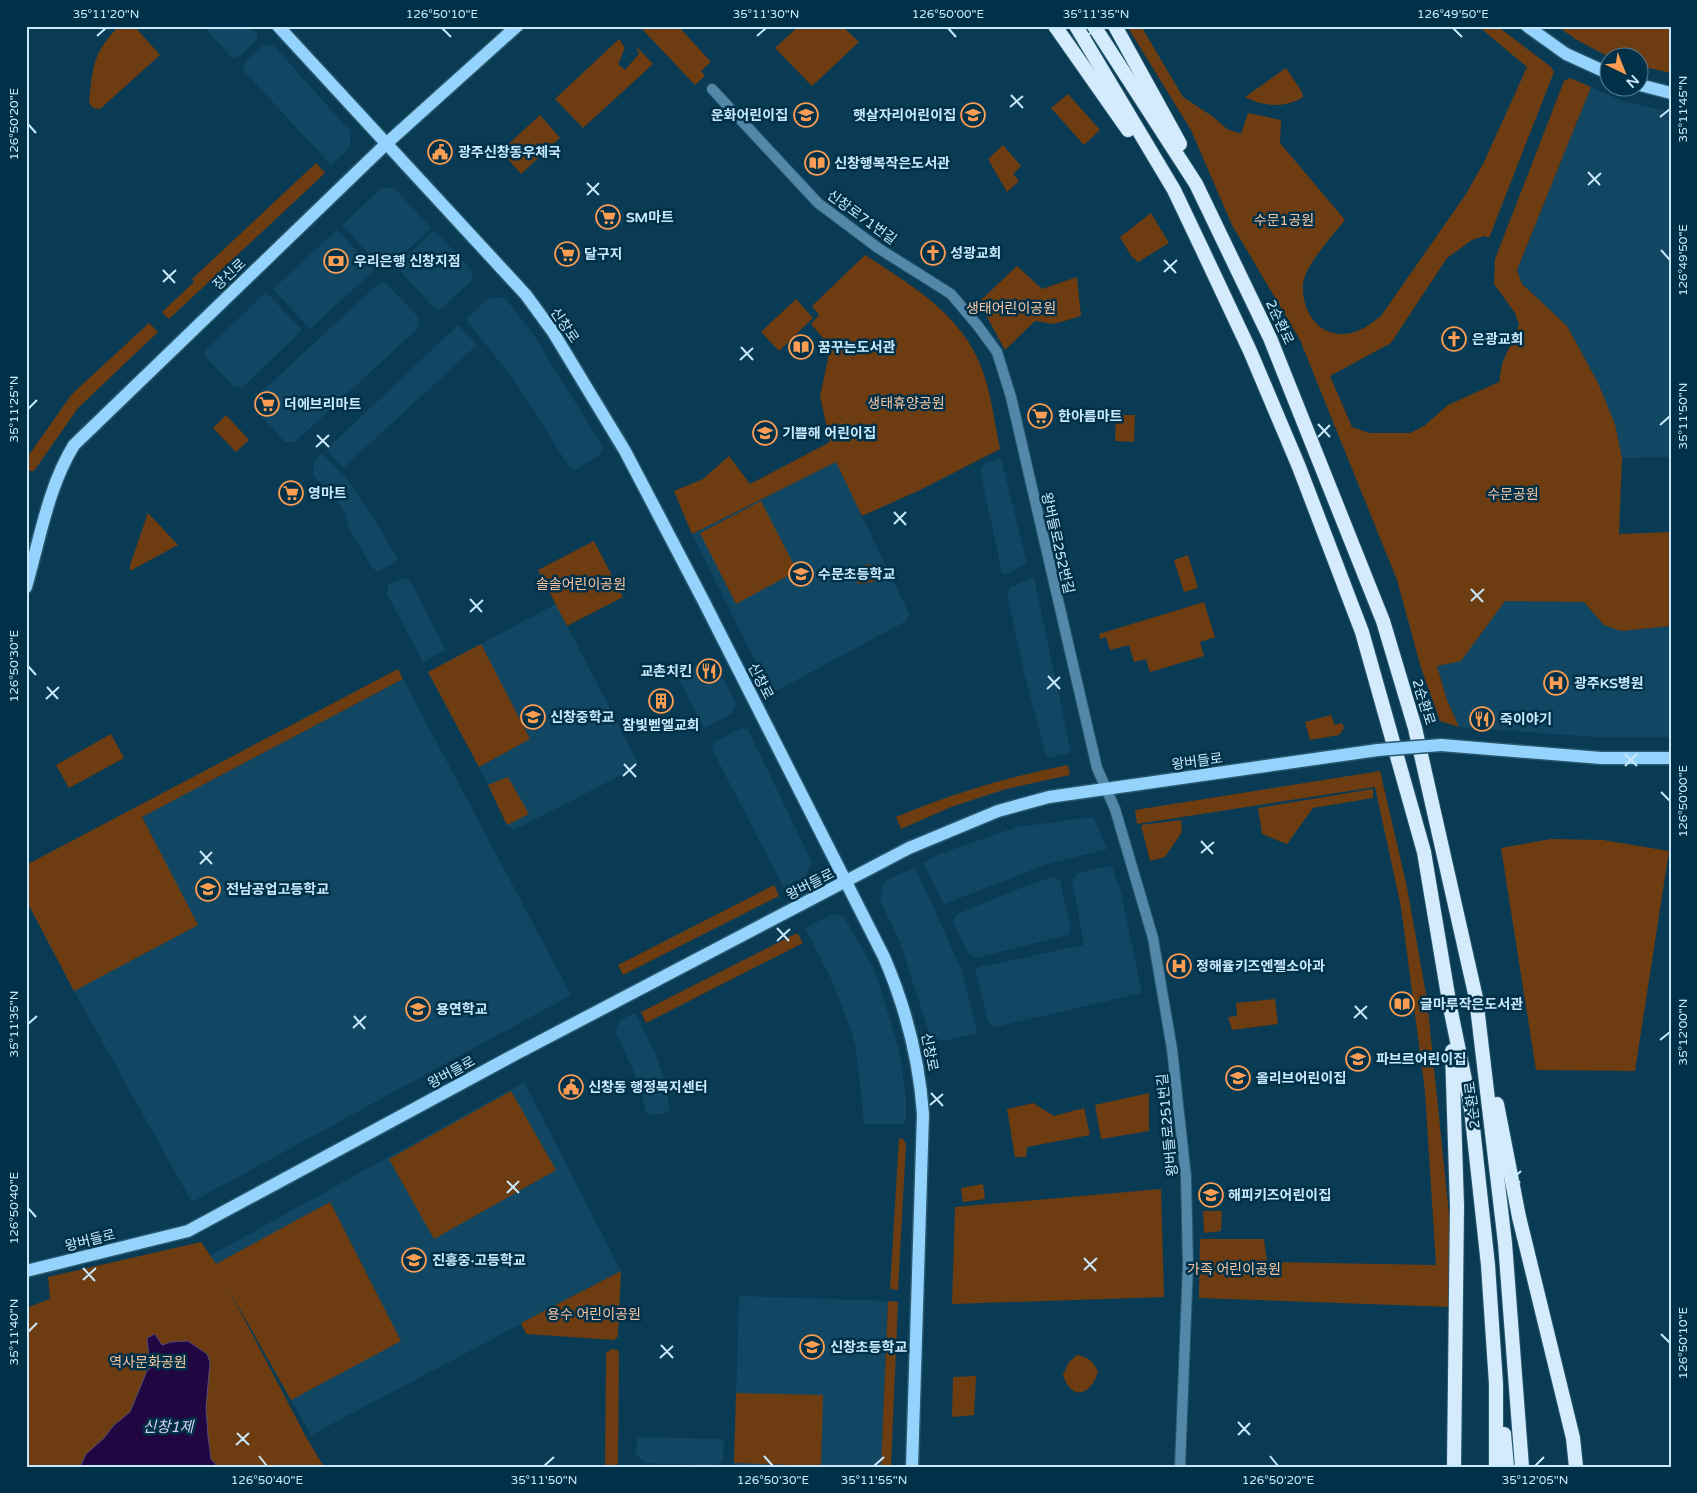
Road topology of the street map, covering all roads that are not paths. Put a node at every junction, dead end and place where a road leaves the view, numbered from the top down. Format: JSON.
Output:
{"nodes":[{"id":1,"x":278,"y":26,"type":"edge"},
{"id":2,"x":517,"y":26,"type":"edge"},
{"id":3,"x":1055,"y":26,"type":"edge"},
{"id":4,"x":1076,"y":26,"type":"edge"},
{"id":5,"x":1094,"y":26,"type":"edge"},
{"id":6,"x":1115,"y":26,"type":"edge"},
{"id":7,"x":1527,"y":26,"type":"edge"},
{"id":8,"x":1600,"y":69,"type":"edge"},
{"id":9,"x":1650,"y":88,"type":"edge"},
{"id":10,"x":712,"y":89,"type":"dead end"},
{"id":11,"x":1671,"y":93,"type":"edge"},
{"id":12,"x":387,"y":143,"type":"junction"},
{"id":13,"x":1196,"y":184,"type":"junction"},
{"id":14,"x":1174,"y":190,"type":"junction"},
{"id":15,"x":965,"y":311,"type":"joint"},
{"id":16,"x":26,"y":587,"type":"edge"},
{"id":17,"x":1671,"y":758,"type":"edge"},
{"id":18,"x":1108,"y":789,"type":"junction"},
{"id":19,"x":847,"y":882,"type":"junction"},
{"id":20,"x":1476,"y":998,"type":"junction"},
{"id":21,"x":1450,"y":1008,"type":"junction"},
{"id":22,"x":26,"y":1271,"type":"edge"},
{"id":23,"x":1496,"y":1384,"type":"junction"},
{"id":24,"x":912,"y":1467,"type":"edge"},
{"id":25,"x":1180,"y":1467,"type":"edge"},
{"id":26,"x":1454,"y":1467,"type":"edge"},
{"id":27,"x":1496,"y":1467,"type":"edge"},
{"id":28,"x":1507,"y":1467,"type":"edge"},
{"id":29,"x":1522,"y":1467,"type":"edge"},
{"id":30,"x":1576,"y":1467,"type":"edge"}],
"edges":[{"from":1,"to":12,"type":"main road","name":"신창로"},
{"from":2,"to":12,"type":"main road","name":"장신로"},
{"from":3,"to":14,"type":"highway"},
{"from":4,"to":14,"type":"highway","name":"2순환로"},
{"from":5,"to":13,"type":"highway","name":"2순환로"},
{"from":6,"to":13,"type":"highway"},
{"from":7,"to":8,"type":"main road"},
{"from":9,"to":11,"type":"main road"},
{"from":10,"to":15,"type":"street","name":"신창로71번길"},
{"from":12,"to":16,"type":"main road","name":"장신로"},
{"from":12,"to":19,"type":"main road","name":"신창로"},
{"from":13,"to":20,"type":"highway","name":"2순환로"},
{"from":14,"to":21,"type":"highway","name":"2순환로"},
{"from":15,"to":18,"type":"street","name":"왕버들로252번길"},
{"from":17,"to":18,"type":"main road","name":"왕버들로","bridge":true},
{"from":18,"to":19,"type":"main road","name":"왕버들로"},
{"from":18,"to":25,"type":"street","name":"왕버들로251번길"},
{"from":19,"to":22,"type":"main road","name":"왕버들로"},
{"from":19,"to":24,"type":"main road","name":"신창로"},
{"from":20,"to":29,"type":"highway","name":"2순환로"},
{"from":20,"to":30,"type":"highway"},
{"from":21,"to":23,"type":"highway","name":"2순환로"},
{"from":21,"to":26,"type":"highway"},
{"from":23,"to":27,"type":"highway"},
{"from":23,"to":28,"type":"highway"}]}
